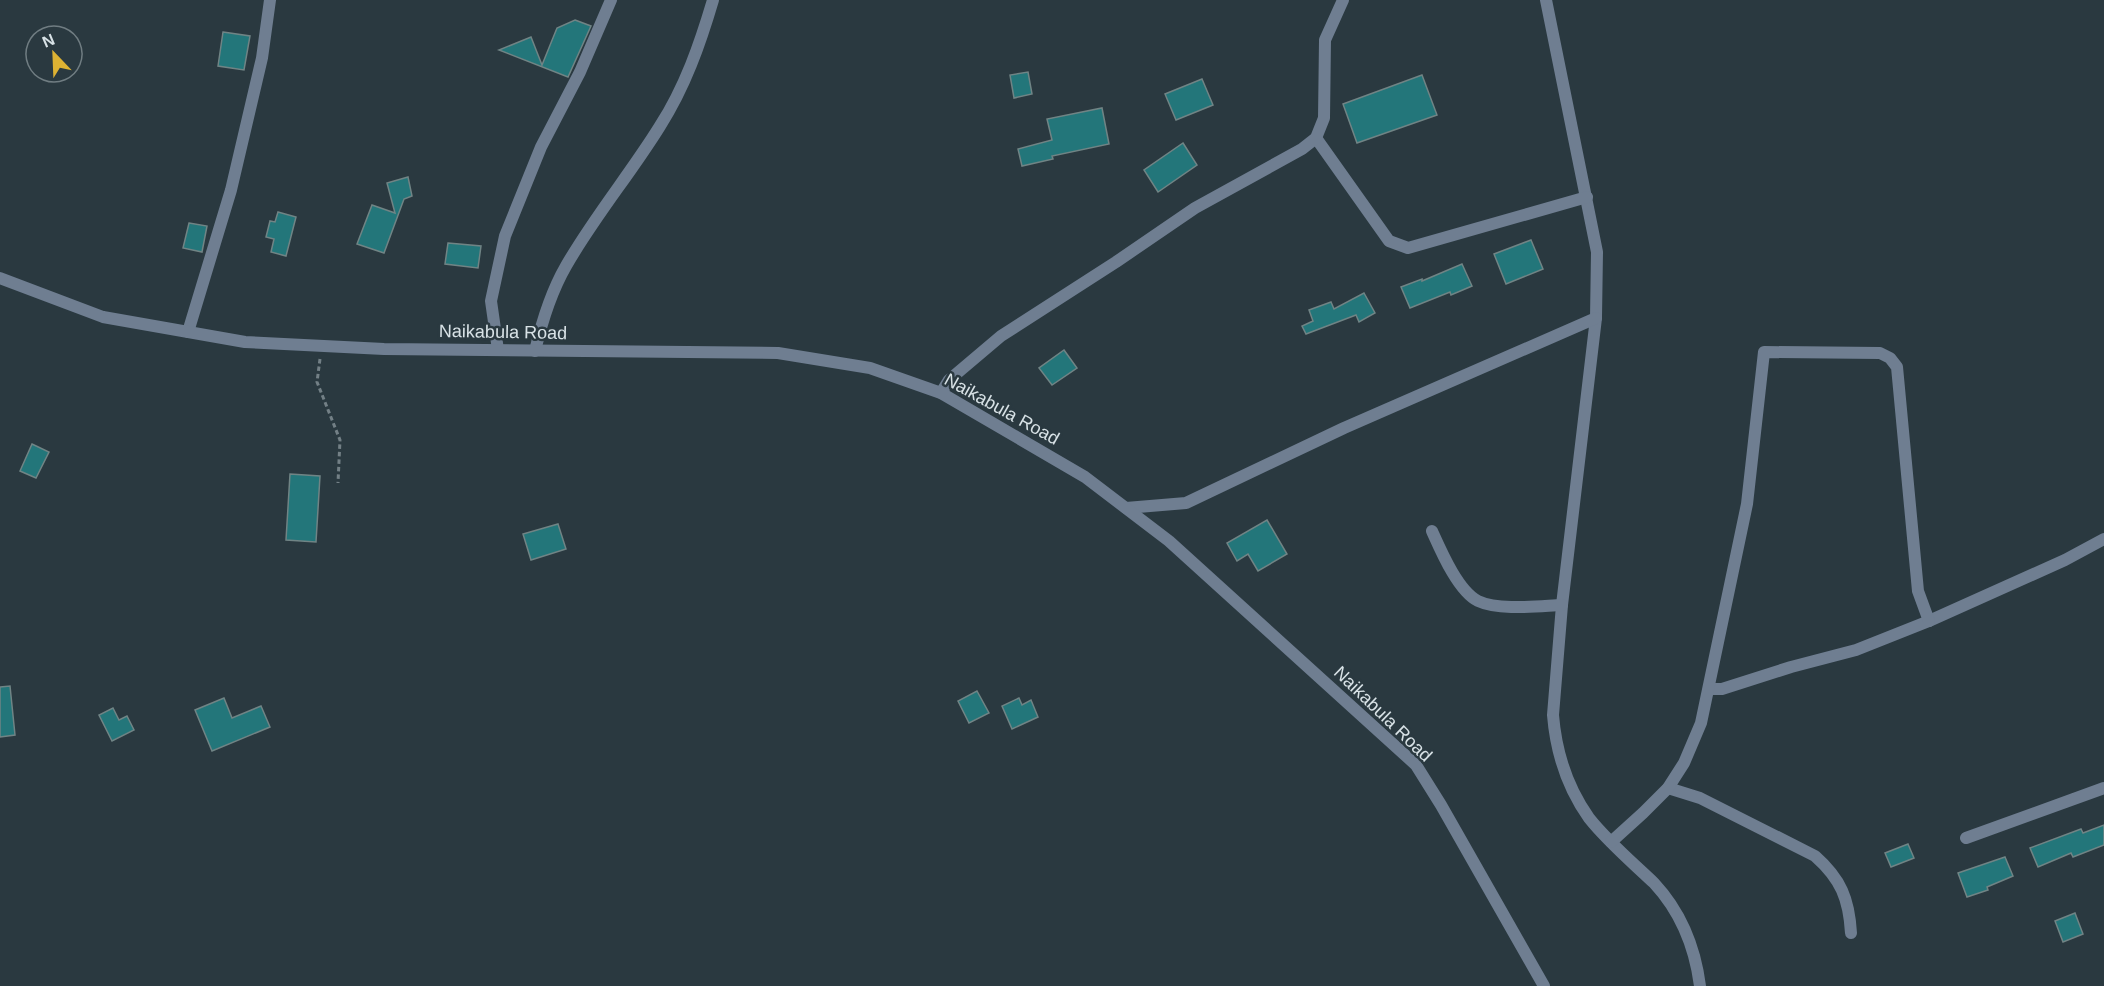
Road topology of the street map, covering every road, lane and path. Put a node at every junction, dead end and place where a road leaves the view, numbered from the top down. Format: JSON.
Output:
{"nodes":[{"id":1,"x":270,"y":0,"type":"edge"},
{"id":2,"x":611,"y":0,"type":"edge"},
{"id":3,"x":713,"y":0,"type":"edge"},
{"id":4,"x":1343,"y":0,"type":"edge"},
{"id":5,"x":1545,"y":0,"type":"edge"},
{"id":6,"x":1316,"y":138,"type":"junction"},
{"id":7,"x":1587,"y":197,"type":"junction"},
{"id":8,"x":0,"y":278,"type":"edge"},
{"id":9,"x":1596,"y":318,"type":"junction"},
{"id":10,"x":188,"y":332,"type":"junction"},
{"id":11,"x":322,"y":346,"type":"junction"},
{"id":12,"x":498,"y":350,"type":"junction"},
{"id":13,"x":535,"y":351,"type":"junction"},
{"id":14,"x":941,"y":393,"type":"junction"},
{"id":15,"x":338,"y":483,"type":"dead end"},
{"id":16,"x":1126,"y":508,"type":"junction"},
{"id":17,"x":1432,"y":531,"type":"dead end"},
{"id":18,"x":2104,"y":539,"type":"edge"},
{"id":19,"x":1562,"y":605,"type":"junction"},
{"id":20,"x":1929,"y":621,"type":"junction"},
{"id":21,"x":1710,"y":689,"type":"junction"},
{"id":22,"x":1668,"y":788,"type":"junction"},
{"id":23,"x":2104,"y":789,"type":"edge"},
{"id":24,"x":1966,"y":838,"type":"dead end"},
{"id":25,"x":1611,"y":842,"type":"junction"},
{"id":26,"x":1851,"y":933,"type":"dead end"},
{"id":27,"x":1544,"y":986,"type":"edge"},
{"id":28,"x":1700,"y":986,"type":"edge"}],
"edges":[{"from":1,"to":10,"type":"street"},
{"from":2,"to":12,"type":"street"},
{"from":3,"to":13,"type":"street"},
{"from":4,"to":6,"type":"street"},
{"from":5,"to":7,"type":"street"},
{"from":6,"to":7,"type":"street"},
{"from":6,"to":14,"type":"street"},
{"from":7,"to":9,"type":"street"},
{"from":8,"to":10,"type":"street","name":"Naikabula Road"},
{"from":9,"to":16,"type":"street"},
{"from":9,"to":19,"type":"street"},
{"from":10,"to":11,"type":"street","name":"Naikabula Road"},
{"from":11,"to":12,"type":"street","name":"Naikabula Road"},
{"from":11,"to":15,"type":"path"},
{"from":12,"to":13,"type":"street","name":"Naikabula Road"},
{"from":13,"to":14,"type":"street","name":"Naikabula Road"},
{"from":14,"to":16,"type":"street","name":"Naikabula Road"},
{"from":16,"to":27,"type":"street","name":"Naikabula Road"},
{"from":17,"to":19,"type":"street"},
{"from":18,"to":20,"type":"street"},
{"from":19,"to":25,"type":"street"},
{"from":20,"to":21,"type":"street"},
{"from":20,"to":21,"type":"street"},
{"from":21,"to":22,"type":"street"},
{"from":22,"to":25,"type":"street"},
{"from":22,"to":26,"type":"street"},
{"from":23,"to":24,"type":"street"},
{"from":25,"to":28,"type":"street"}]}
